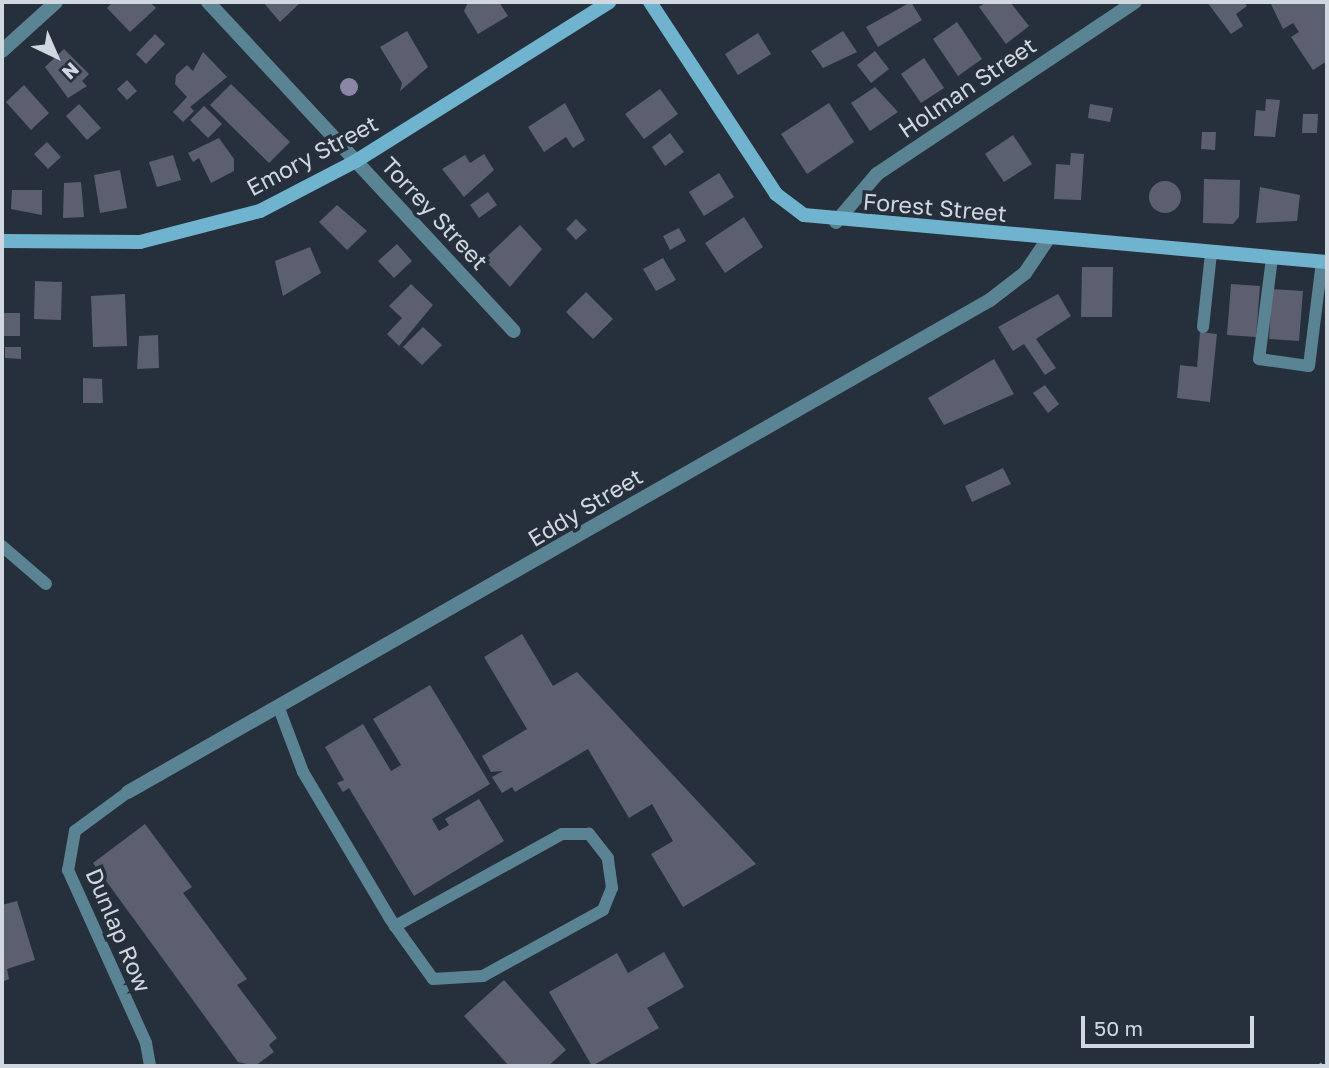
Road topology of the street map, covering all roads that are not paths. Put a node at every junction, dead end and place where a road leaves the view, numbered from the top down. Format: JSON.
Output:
{"nodes":[{"id":1,"x":56,"y":2,"type":"edge"},
{"id":2,"x":208,"y":2,"type":"edge"},
{"id":3,"x":609,"y":2,"type":"edge"},
{"id":4,"x":650,"y":2,"type":"edge"},
{"id":5,"x":1135,"y":2,"type":"edge"},
{"id":6,"x":2,"y":51,"type":"edge"},
{"id":7,"x":356,"y":161,"type":"junction"},
{"id":8,"x":836,"y":222,"type":"junction"},
{"id":9,"x":1047,"y":240,"type":"junction"},
{"id":10,"x":2,"y":241,"type":"edge"},
{"id":11,"x":1211,"y":253,"type":"junction"},
{"id":12,"x":1272,"y":258,"type":"junction"},
{"id":13,"x":1325,"y":262,"type":"edge"},
{"id":14,"x":1203,"y":327,"type":"dead end"},
{"id":15,"x":514,"y":331,"type":"dead end"},
{"id":16,"x":2,"y":546,"type":"edge"},
{"id":17,"x":46,"y":584,"type":"dead end"},
{"id":18,"x":280,"y":711,"type":"junction"},
{"id":19,"x":128,"y":792,"type":"joint"},
{"id":20,"x":395,"y":926,"type":"junction"},
{"id":21,"x":150,"y":1066,"type":"edge"}],
"edges":[{"from":1,"to":6,"type":"street"},
{"from":2,"to":7,"type":"street","name":"Torrey Street"},
{"from":3,"to":7,"type":"main road","name":"Emory Street"},
{"from":4,"to":8,"type":"main road","name":"Forest Street"},
{"from":5,"to":8,"type":"street","name":"Holman Street"},
{"from":7,"to":10,"type":"main road","name":"Emory Street"},
{"from":7,"to":15,"type":"street","name":"Torrey Street"},
{"from":8,"to":9,"type":"main road","name":"Forest Street"},
{"from":9,"to":11,"type":"main road","name":"Forest Street"},
{"from":9,"to":18,"type":"street","name":"Eddy Street"},
{"from":11,"to":12,"type":"main road","name":"Forest Street"},
{"from":11,"to":14,"type":"lane"},
{"from":12,"to":13,"type":"main road","name":"Forest Street"},
{"from":12,"to":13,"type":"lane"},
{"from":16,"to":17,"type":"lane"},
{"from":18,"to":19,"type":"street","name":"Eddy Street"},
{"from":18,"to":20,"type":"lane"},
{"from":19,"to":21,"type":"lane","name":"Dunlap Row"},
{"from":20,"to":20,"type":"lane"}]}
